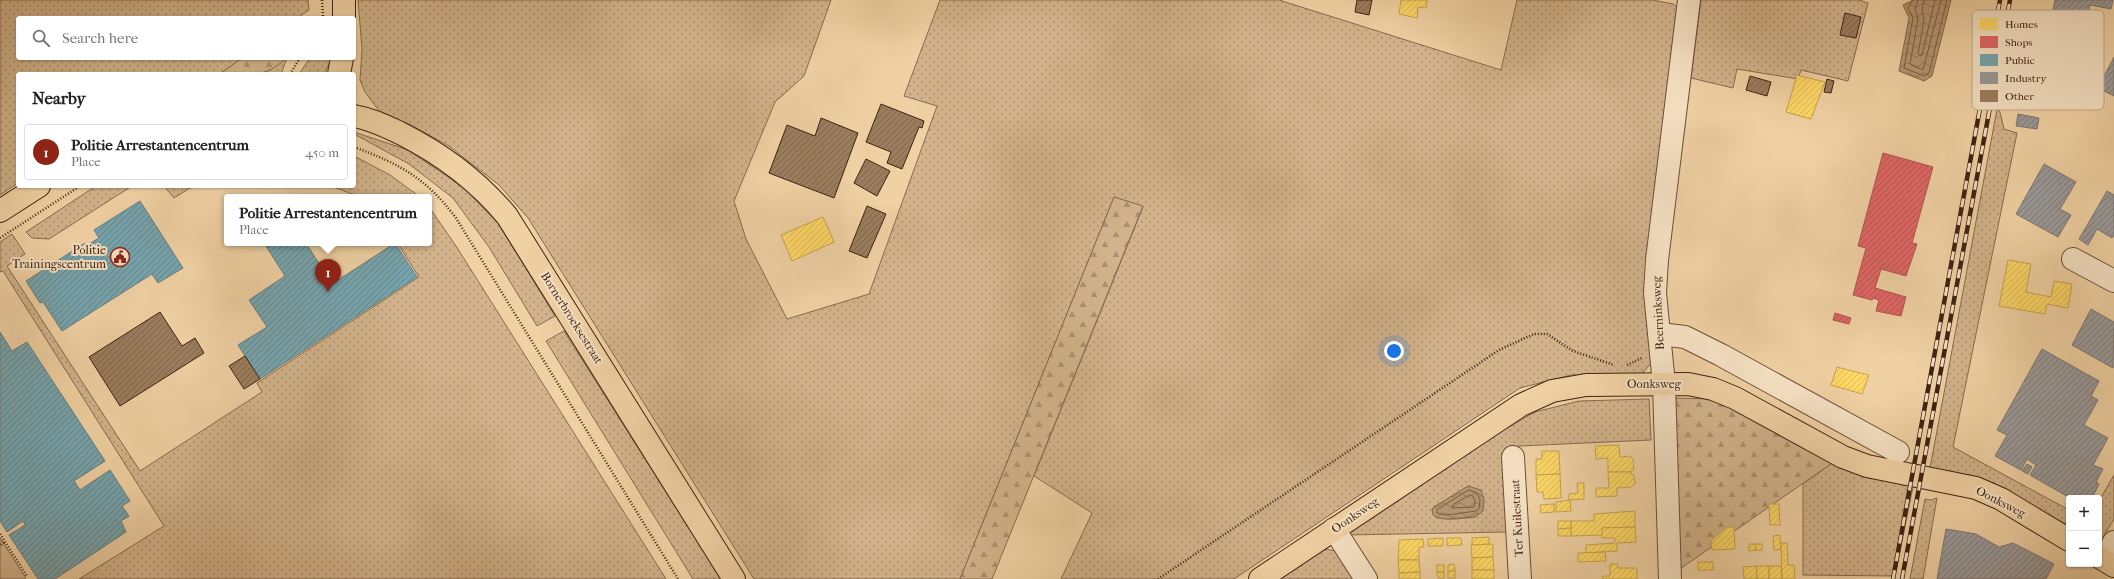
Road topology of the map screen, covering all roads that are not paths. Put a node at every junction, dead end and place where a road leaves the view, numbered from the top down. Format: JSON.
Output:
{"nodes":[{"id":1,"x":344,"y":0,"type":"edge"},
{"id":2,"x":1689,"y":0,"type":"edge"},
{"id":3,"x":344,"y":16,"type":"edge"},
{"id":4,"x":342,"y":60,"type":"edge"},
{"id":5,"x":339,"y":72,"type":"edge"},
{"id":6,"x":356,"y":117,"type":"edge"},
{"id":7,"x":36,"y":188,"type":"edge"},
{"id":8,"x":0,"y":211,"type":"edge"},
{"id":9,"x":2073,"y":259,"type":"dead end"},
{"id":10,"x":2114,"y":281,"type":"edge"},
{"id":11,"x":1660,"y":334,"type":"junction"},
{"id":12,"x":1664,"y":384,"type":"junction"},
{"id":13,"x":1898,"y":452,"type":"dead end"},
{"id":14,"x":1513,"y":457,"type":"dead end"},
{"id":15,"x":1334,"y":529,"type":"junction"},
{"id":16,"x":2066,"y":538,"type":"edge"},
{"id":17,"x":734,"y":579,"type":"edge"},
{"id":18,"x":1260,"y":579,"type":"edge"},
{"id":19,"x":1366,"y":579,"type":"edge"},
{"id":20,"x":1520,"y":579,"type":"edge"},
{"id":21,"x":1670,"y":579,"type":"edge"}],
"edges":[{"from":1,"to":3,"type":"main road"},
{"from":2,"to":11,"type":"street","name":"Beerninksweg"},
{"from":4,"to":5,"type":"main road"},
{"from":6,"to":17,"type":"main road","name":"Bornerbroeksestraat"},
{"from":7,"to":8,"type":"main road"},
{"from":9,"to":10,"type":"street"},
{"from":11,"to":12,"type":"street","name":"Beerninksweg"},
{"from":11,"to":13,"type":"street"},
{"from":12,"to":15,"type":"main road","name":"Oonksweg"},
{"from":12,"to":16,"type":"main road","name":"Oonksweg"},
{"from":12,"to":21,"type":"street","name":"Beerninksweg"},
{"from":14,"to":20,"type":"street","name":"Ter Kuilestraat"},
{"from":15,"to":18,"type":"main road","name":"Oonksweg"},
{"from":15,"to":19,"type":"street"}]}
